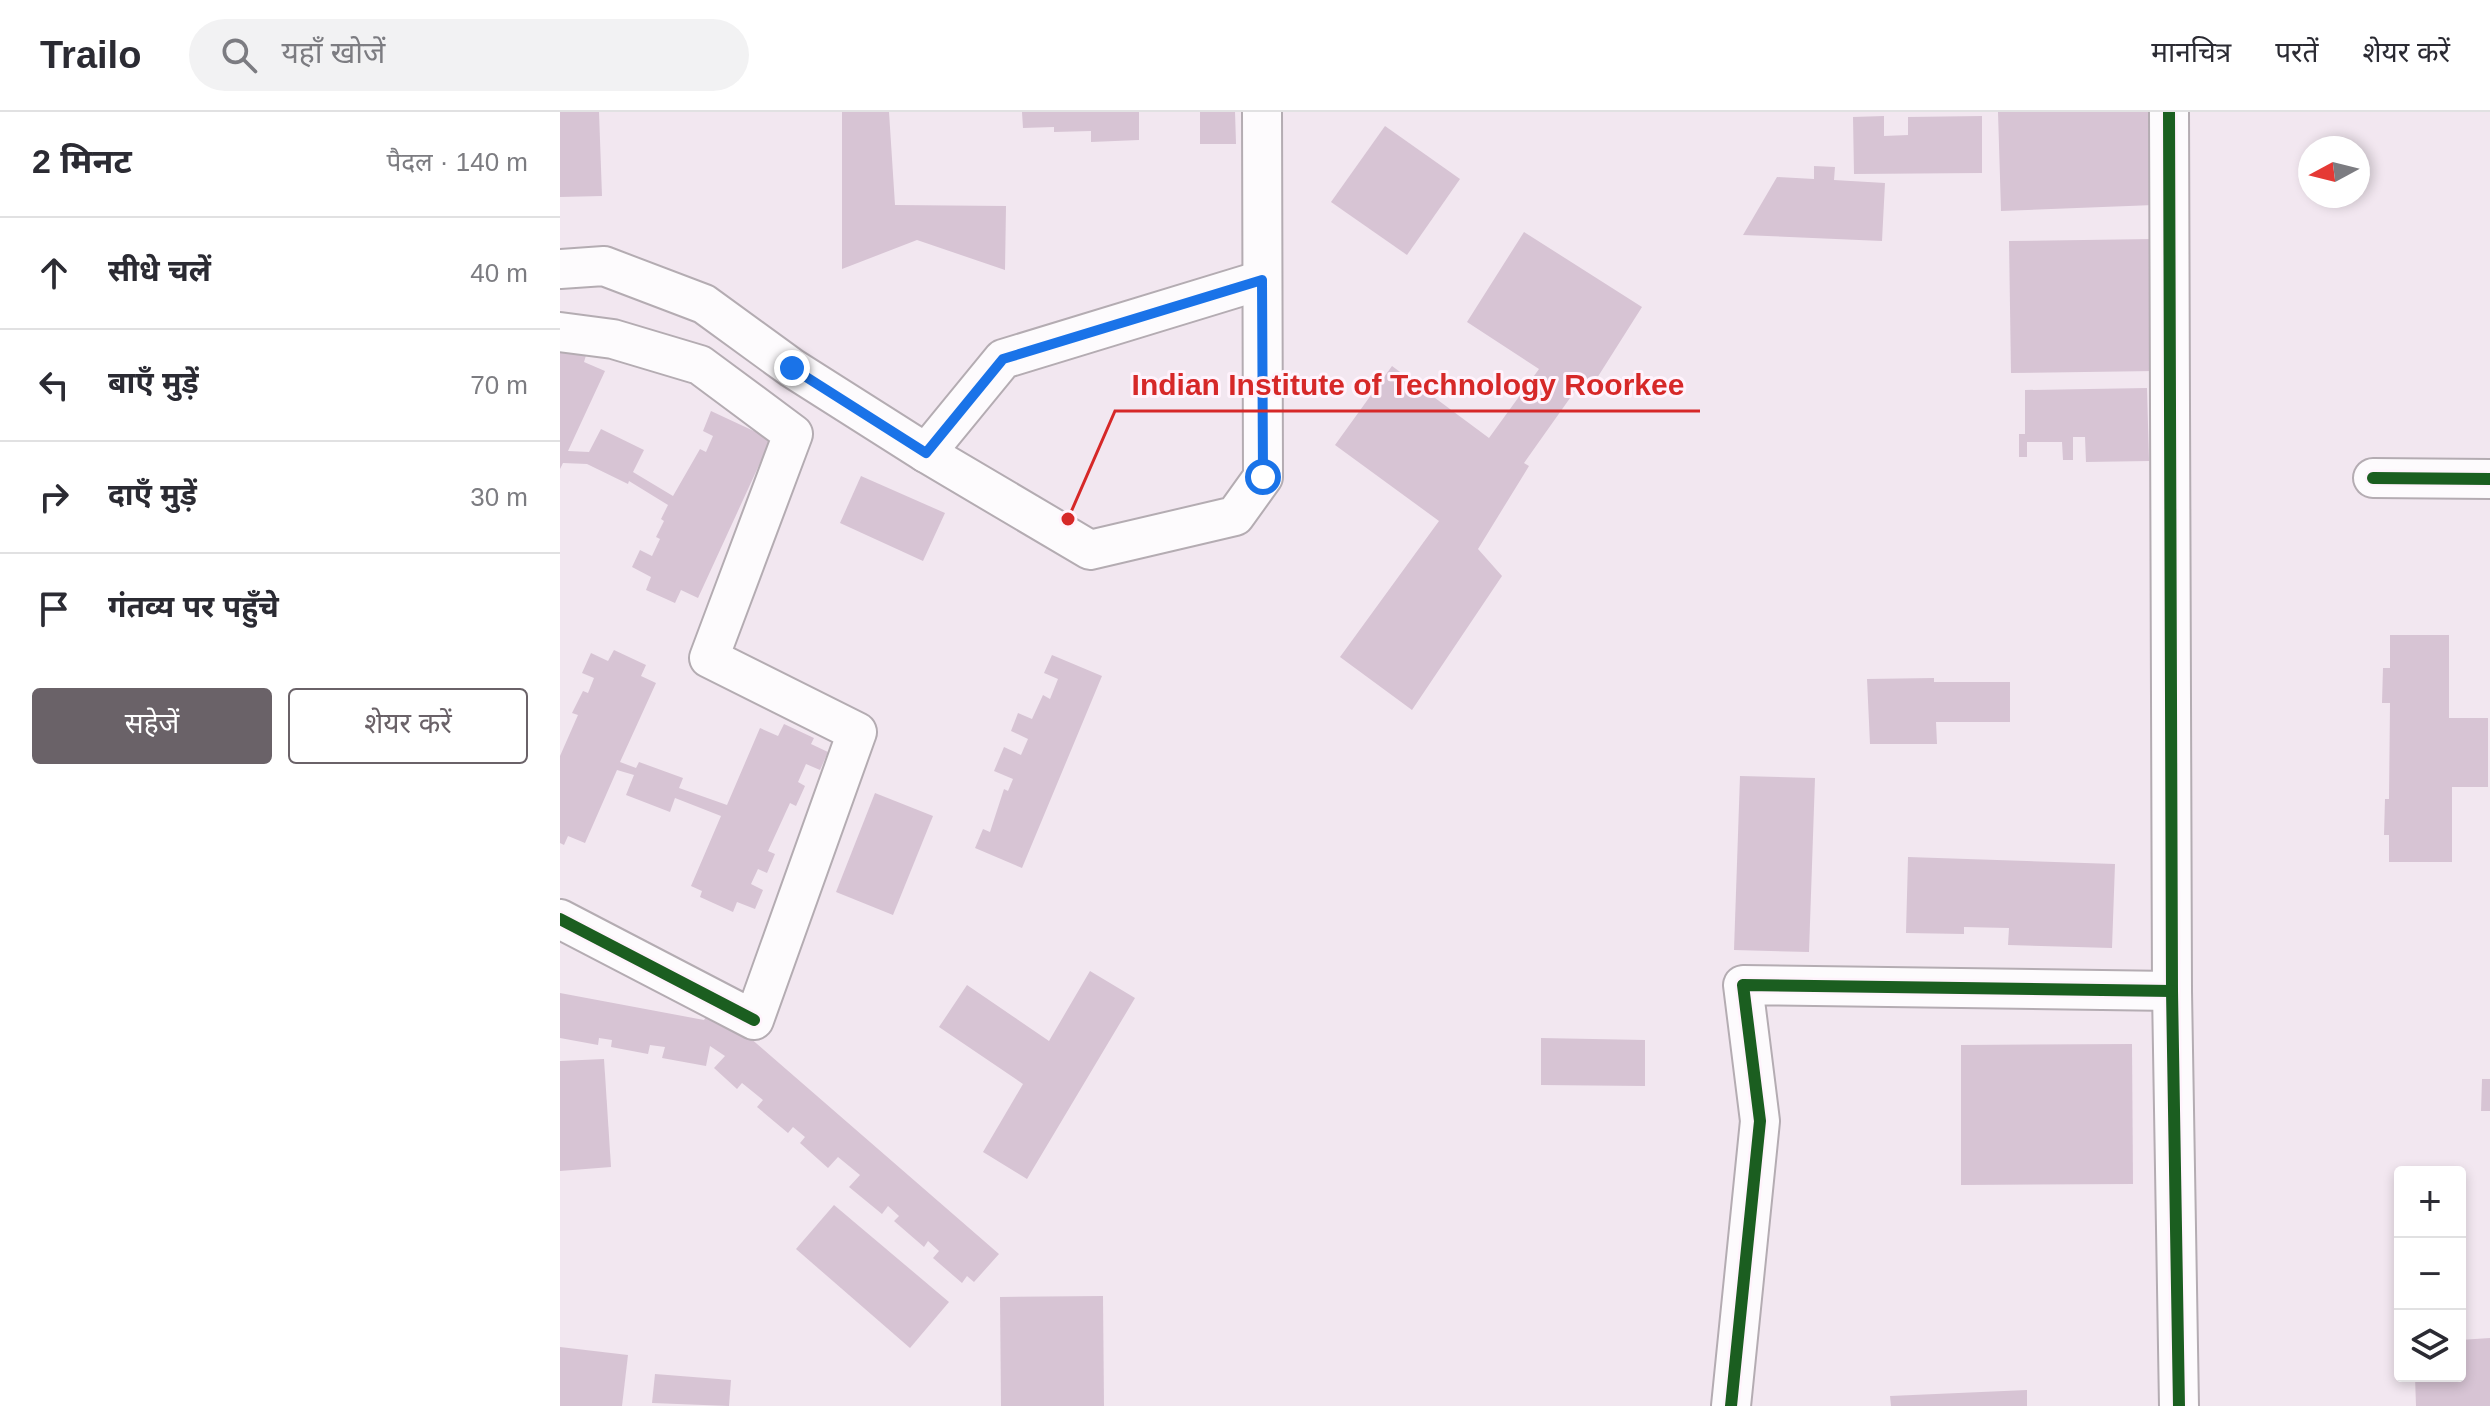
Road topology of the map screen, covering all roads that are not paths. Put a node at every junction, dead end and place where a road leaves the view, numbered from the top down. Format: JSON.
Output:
{"nodes":[{"id":1,"x":1262,"y":112,"type":"edge"},
{"id":2,"x":2169,"y":112,"type":"edge"},
{"id":3,"x":560,"y":269,"type":"edge"},
{"id":4,"x":1262,"y":280,"type":"junction"},
{"id":5,"x":560,"y":332,"type":"edge"},
{"id":6,"x":926,"y":453,"type":"junction"},
{"id":7,"x":2373,"y":478,"type":"dead end"},
{"id":8,"x":2490,"y":479,"type":"edge"},
{"id":9,"x":560,"y":919,"type":"edge"},
{"id":10,"x":2172,"y":991,"type":"junction"},
{"id":11,"x":1731,"y":1406,"type":"edge"},
{"id":12,"x":2179,"y":1406,"type":"edge"}],
"edges":[{"from":1,"to":4,"type":"street"},
{"from":2,"to":10,"type":"street"},
{"from":3,"to":6,"type":"street"},
{"from":4,"to":6,"type":"street"},
{"from":4,"to":6,"type":"street"},
{"from":5,"to":9,"type":"street"},
{"from":7,"to":8,"type":"street"},
{"from":10,"to":11,"type":"street"},
{"from":10,"to":12,"type":"street"}]}
